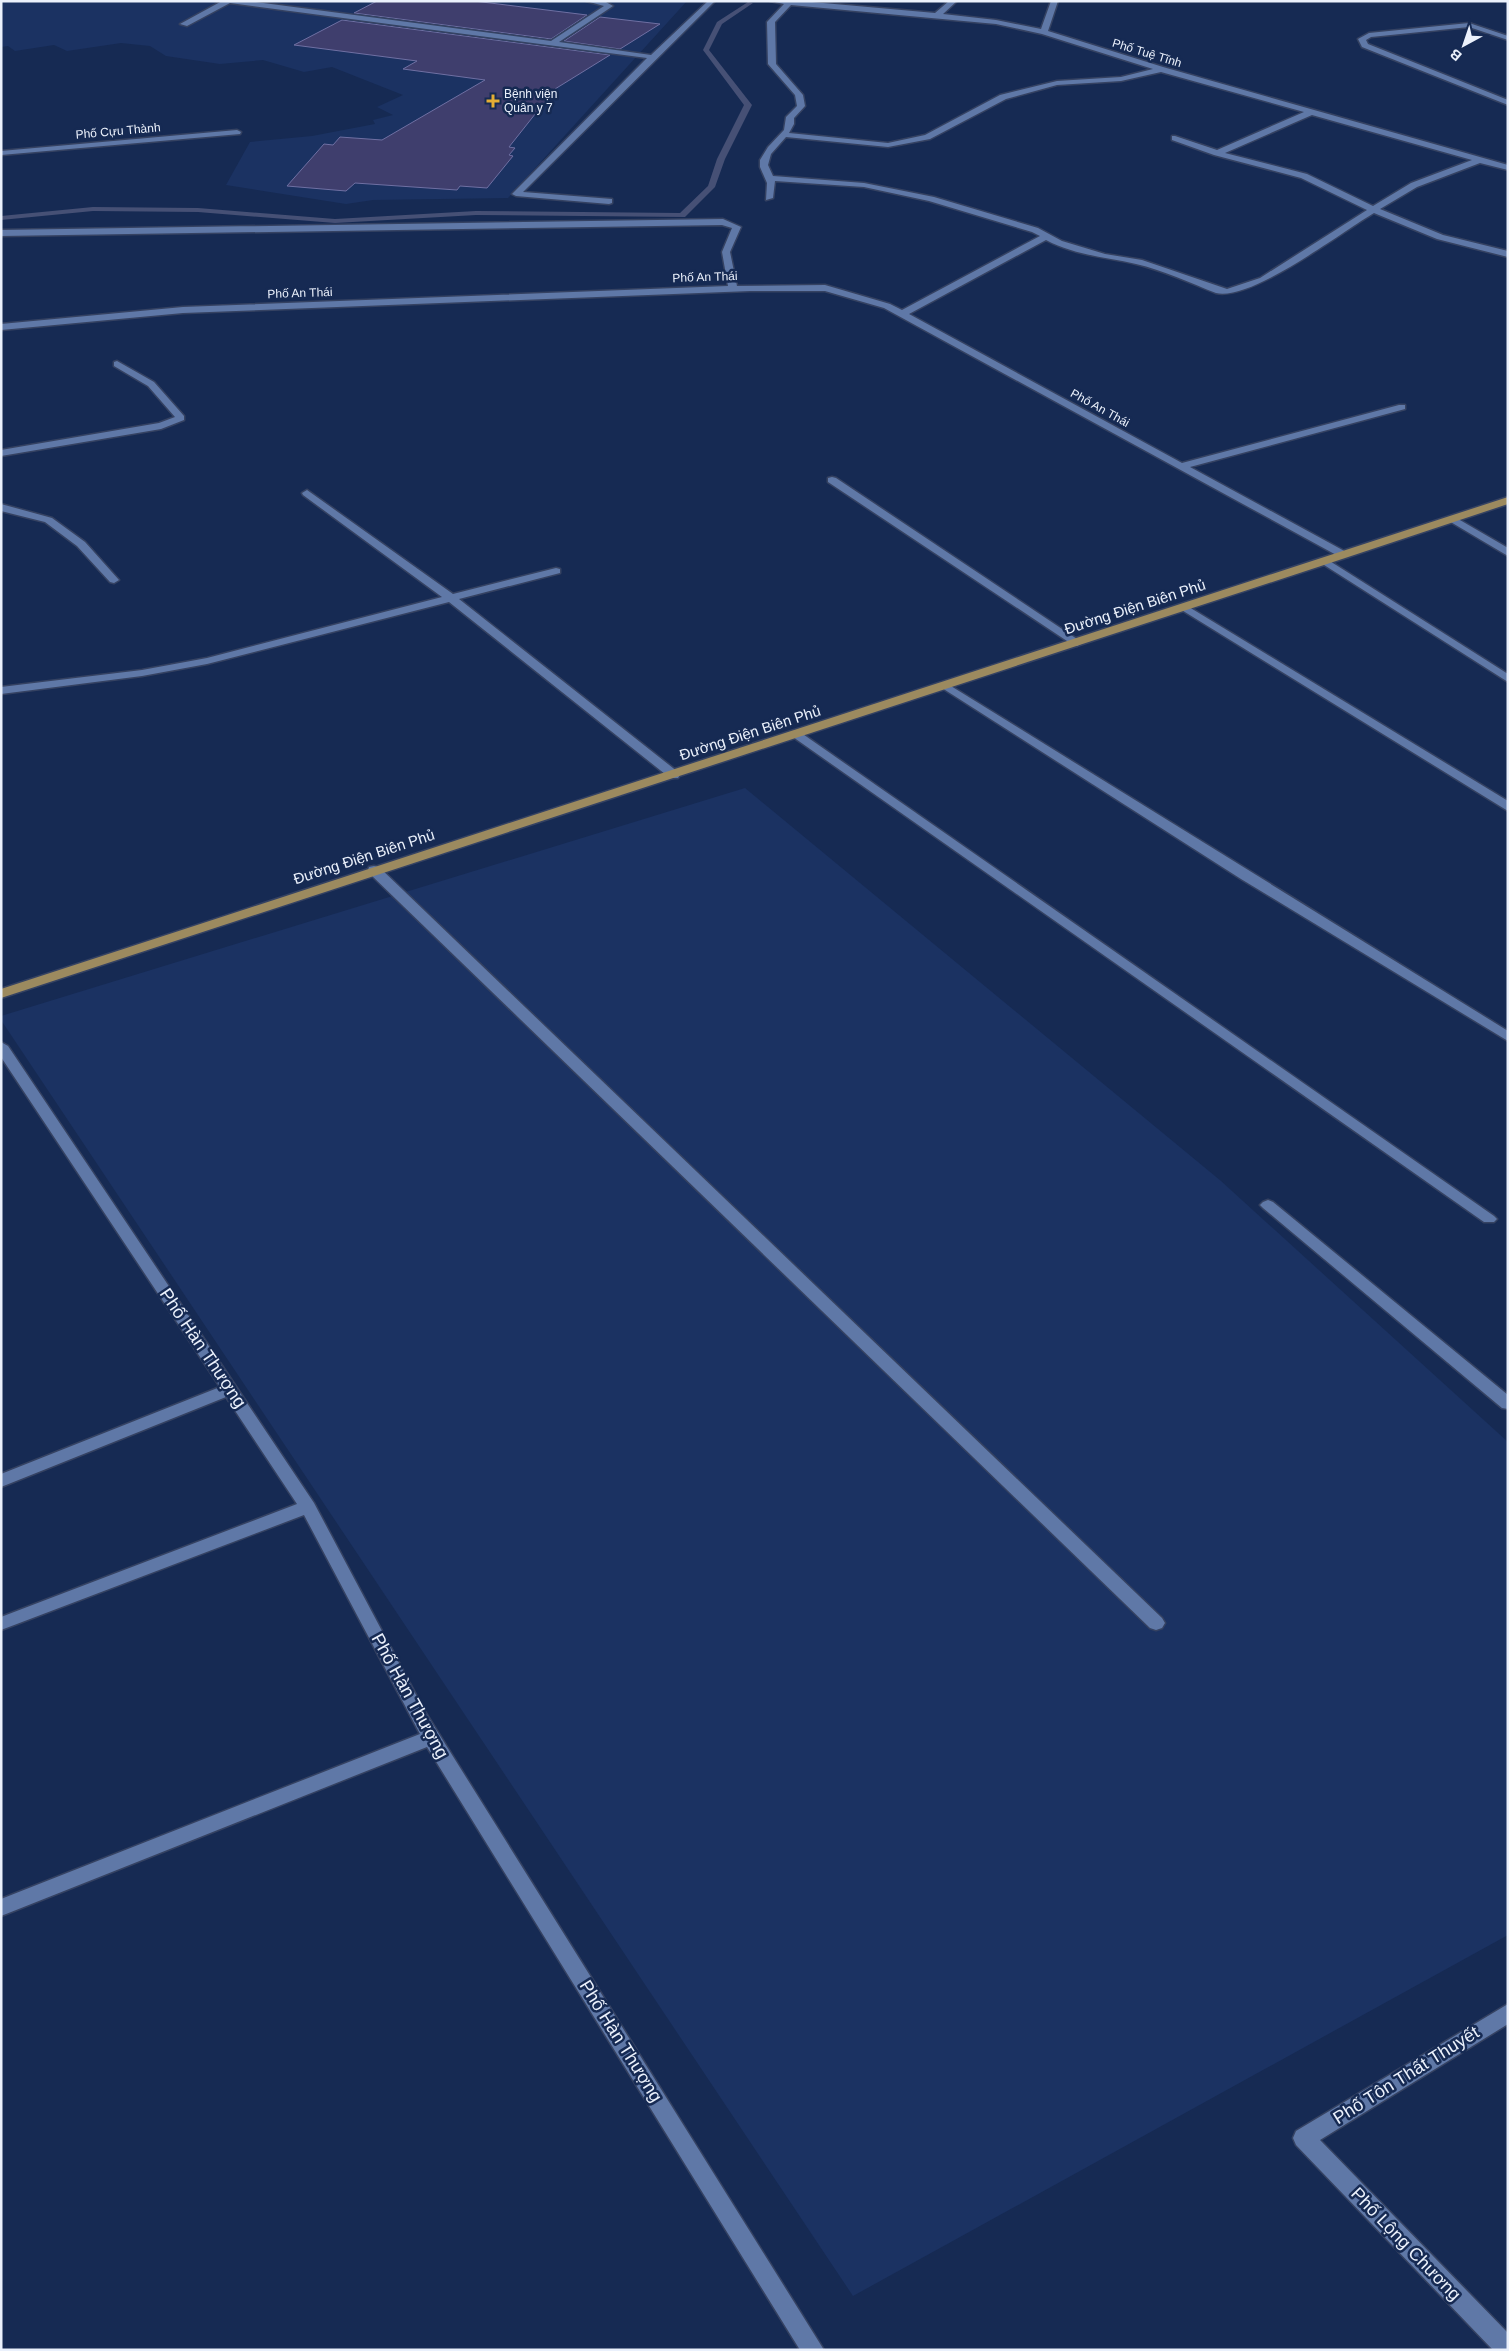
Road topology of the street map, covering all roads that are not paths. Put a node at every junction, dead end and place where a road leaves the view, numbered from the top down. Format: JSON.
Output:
{"nodes":[{"id":1,"x":229,"y":1,"type":"edge"},
{"id":2,"x":588,"y":1,"type":"edge"},
{"id":3,"x":712,"y":1,"type":"edge"},
{"id":4,"x":773,"y":1,"type":"edge"},
{"id":5,"x":954,"y":1,"type":"edge"},
{"id":6,"x":1055,"y":1,"type":"edge"},
{"id":7,"x":789,"y":3,"type":"junction"},
{"id":8,"x":804,"y":3,"type":"edge"},
{"id":9,"x":323,"y":4,"type":"dead end"},
{"id":10,"x":311,"y":10,"type":"junction"},
{"id":11,"x":937,"y":15,"type":"junction"},
{"id":12,"x":184,"y":24,"type":"dead end"},
{"id":13,"x":1044,"y":32,"type":"junction"},
{"id":14,"x":1508,"y":38,"type":"edge"},
{"id":15,"x":553,"y":43,"type":"junction"},
{"id":16,"x":653,"y":57,"type":"junction"},
{"id":17,"x":1160,"y":69,"type":"junction"},
{"id":18,"x":1508,"y":103,"type":"edge"},
{"id":19,"x":1309,"y":113,"type":"junction"},
{"id":20,"x":237,"y":132,"type":"dead end"},
{"id":21,"x":785,"y":135,"type":"junction"},
{"id":22,"x":1175,"y":138,"type":"dead end"},
{"id":23,"x":1,"y":153,"type":"edge"},
{"id":24,"x":1217,"y":153,"type":"junction"},
{"id":25,"x":1480,"y":160,"type":"junction"},
{"id":26,"x":1508,"y":168,"type":"edge"},
{"id":27,"x":770,"y":178,"type":"junction"},
{"id":28,"x":770,"y":198,"type":"dead end"},
{"id":29,"x":609,"y":201,"type":"dead end"},
{"id":30,"x":1375,"y":210,"type":"junction"},
{"id":31,"x":1,"y":233,"type":"edge"},
{"id":32,"x":1045,"y":237,"type":"junction"},
{"id":33,"x":1508,"y":254,"type":"edge"},
{"id":34,"x":733,"y":288,"type":"junction"},
{"id":35,"x":902,"y":314,"type":"junction"},
{"id":36,"x":1,"y":328,"type":"edge"},
{"id":37,"x":117,"y":364,"type":"dead end"},
{"id":38,"x":1402,"y":407,"type":"dead end"},
{"id":39,"x":1,"y":453,"type":"edge"},
{"id":40,"x":1182,"y":466,"type":"junction"},
{"id":41,"x":832,"y":480,"type":"dead end"},
{"id":42,"x":307,"y":493,"type":"dead end"},
{"id":43,"x":1508,"y":500,"type":"edge"},
{"id":44,"x":1,"y":507,"type":"edge"},
{"id":45,"x":1453,"y":519,"type":"junction"},
{"id":46,"x":1508,"y":553,"type":"edge"},
{"id":47,"x":1344,"y":555,"type":"junction"},
{"id":48,"x":1325,"y":561,"type":"junction"},
{"id":49,"x":556,"y":571,"type":"dead end"},
{"id":50,"x":114,"y":580,"type":"dead end"},
{"id":51,"x":452,"y":599,"type":"junction"},
{"id":52,"x":1184,"y":607,"type":"junction"},
{"id":53,"x":1077,"y":643,"type":"junction"},
{"id":54,"x":1508,"y":679,"type":"edge"},
{"id":55,"x":946,"y":686,"type":"junction"},
{"id":56,"x":1,"y":691,"type":"edge"},
{"id":57,"x":797,"y":734,"type":"junction"},
{"id":58,"x":674,"y":775,"type":"junction"},
{"id":59,"x":1508,"y":807,"type":"edge"},
{"id":60,"x":374,"y":870,"type":"junction"},
{"id":61,"x":1,"y":994,"type":"edge"},
{"id":62,"x":1508,"y":1037,"type":"edge"},
{"id":63,"x":1,"y":1046,"type":"edge"},
{"id":64,"x":1268,"y":1205,"type":"dead end"},
{"id":65,"x":1489,"y":1219,"type":"dead end"},
{"id":66,"x":230,"y":1389,"type":"junction"},
{"id":67,"x":1508,"y":1404,"type":"edge"},
{"id":68,"x":1,"y":1481,"type":"edge"},
{"id":69,"x":308,"y":1507,"type":"junction"},
{"id":70,"x":1156,"y":1623,"type":"dead end"},
{"id":71,"x":1,"y":1624,"type":"edge"},
{"id":72,"x":432,"y":1737,"type":"junction"},
{"id":73,"x":1,"y":1908,"type":"edge"},
{"id":74,"x":1508,"y":2013,"type":"edge"},
{"id":75,"x":1304,"y":2138,"type":"joint"},
{"id":76,"x":1508,"y":2349,"type":"edge"},
{"id":77,"x":813,"y":2350,"type":"edge"}],
"edges":[{"from":1,"to":10,"type":"street"},
{"from":1,"to":12,"type":"street"},
{"from":2,"to":15,"type":"street"},
{"from":3,"to":16,"type":"street"},
{"from":4,"to":7,"type":"street","name":"Phố Tuệ Tĩnh"},
{"from":5,"to":11,"type":"street"},
{"from":6,"to":13,"type":"street"},
{"from":7,"to":8,"type":"street","name":"Phố Tuệ Tĩnh"},
{"from":7,"to":21,"type":"street"},
{"from":8,"to":11,"type":"street","name":"Phố Tuệ Tĩnh"},
{"from":9,"to":10,"type":"street"},
{"from":10,"to":15,"type":"street"},
{"from":11,"to":13,"type":"street","name":"Phố Tuệ Tĩnh"},
{"from":13,"to":17,"type":"street","name":"Phố Tuệ Tĩnh"},
{"from":14,"to":18,"type":"street"},
{"from":15,"to":16,"type":"street"},
{"from":16,"to":29,"type":"street"},
{"from":17,"to":19,"type":"street","name":"Phố Tuệ Tĩnh"},
{"from":17,"to":21,"type":"street"},
{"from":19,"to":24,"type":"street"},
{"from":19,"to":25,"type":"street","name":"Phố Tuệ Tĩnh"},
{"from":20,"to":23,"type":"street","name":"Phố Cựu Thành"},
{"from":21,"to":27,"type":"street"},
{"from":22,"to":24,"type":"street"},
{"from":24,"to":30,"type":"street"},
{"from":25,"to":26,"type":"street","name":"Phố Tuệ Tĩnh"},
{"from":25,"to":30,"type":"street"},
{"from":27,"to":28,"type":"street"},
{"from":27,"to":32,"type":"street"},
{"from":30,"to":32,"type":"street"},
{"from":30,"to":33,"type":"street"},
{"from":31,"to":34,"type":"street"},
{"from":32,"to":35,"type":"street"},
{"from":34,"to":35,"type":"street","name":"Phố An Thái"},
{"from":34,"to":36,"type":"street","name":"Phố An Thái"},
{"from":35,"to":40,"type":"street","name":"Phố An Thái"},
{"from":37,"to":39,"type":"street"},
{"from":38,"to":40,"type":"street"},
{"from":40,"to":47,"type":"street","name":"Phố An Thái"},
{"from":41,"to":53,"type":"street"},
{"from":42,"to":51,"type":"street"},
{"from":43,"to":45,"type":"main road","name":"Đường Điện Biên Phủ"},
{"from":44,"to":50,"type":"street"},
{"from":45,"to":46,"type":"street"},
{"from":45,"to":47,"type":"main road","name":"Đường Điện Biên Phủ"},
{"from":47,"to":48,"type":"main road","name":"Đường Điện Biên Phủ"},
{"from":48,"to":52,"type":"main road","name":"Đường Điện Biên Phủ"},
{"from":48,"to":54,"type":"street"},
{"from":49,"to":51,"type":"street"},
{"from":51,"to":56,"type":"street"},
{"from":51,"to":58,"type":"street"},
{"from":52,"to":53,"type":"main road","name":"Đường Điện Biên Phủ"},
{"from":52,"to":59,"type":"street"},
{"from":53,"to":55,"type":"main road","name":"Đường Điện Biên Phủ"},
{"from":55,"to":57,"type":"main road","name":"Đường Điện Biên Phủ"},
{"from":55,"to":62,"type":"street"},
{"from":57,"to":58,"type":"main road","name":"Đường Điện Biên Phủ"},
{"from":57,"to":65,"type":"street"},
{"from":58,"to":60,"type":"main road","name":"Đường Điện Biên Phủ"},
{"from":60,"to":61,"type":"main road","name":"Đường Điện Biên Phủ"},
{"from":60,"to":70,"type":"street"},
{"from":63,"to":66,"type":"street","name":"Phố Hàn Thượng"},
{"from":64,"to":67,"type":"street"},
{"from":66,"to":68,"type":"street"},
{"from":66,"to":69,"type":"street","name":"Phố Hàn Thượng"},
{"from":69,"to":71,"type":"street"},
{"from":69,"to":72,"type":"street","name":"Phố Hàn Thượng"},
{"from":72,"to":73,"type":"street"},
{"from":72,"to":77,"type":"street","name":"Phố Hàn Thượng"},
{"from":74,"to":75,"type":"street","name":"Phố Tôn Thất Thuyết"},
{"from":75,"to":76,"type":"street","name":"Phố Lộng Chương"}]}
